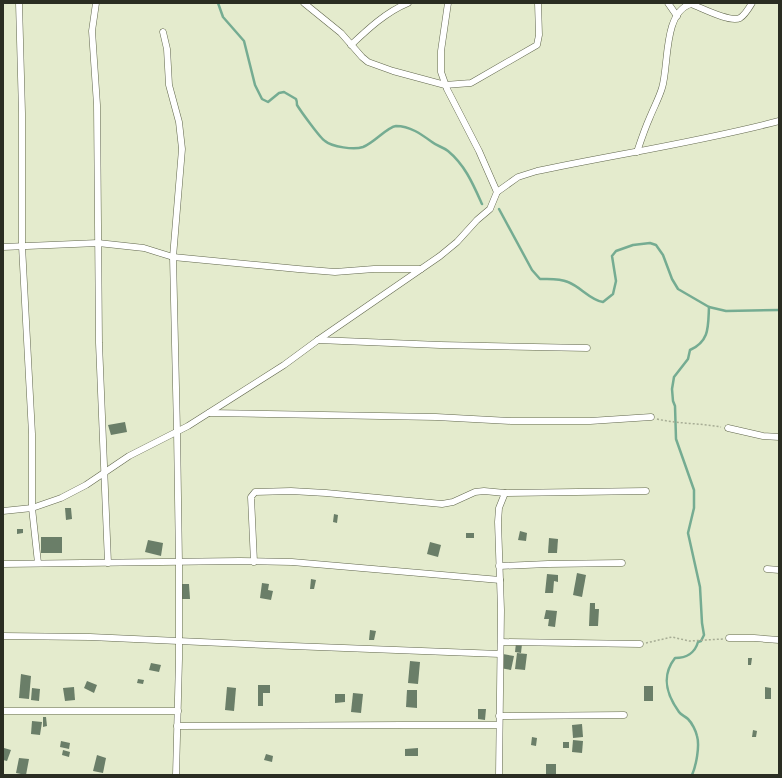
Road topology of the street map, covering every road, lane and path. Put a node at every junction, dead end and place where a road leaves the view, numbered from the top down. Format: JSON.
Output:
{"nodes":[{"id":1,"x":19,"y":3,"type":"edge"},
{"id":2,"x":96,"y":3,"type":"edge"},
{"id":3,"x":304,"y":3,"type":"edge"},
{"id":4,"x":408,"y":3,"type":"edge"},
{"id":5,"x":538,"y":3,"type":"edge"},
{"id":6,"x":668,"y":3,"type":"edge"},
{"id":7,"x":752,"y":3,"type":"edge"},
{"id":8,"x":447,"y":4,"type":"edge"},
{"id":9,"x":677,"y":16,"type":"junction"},
{"id":10,"x":164,"y":32,"type":"dead end"},
{"id":11,"x":351,"y":45,"type":"junction"},
{"id":12,"x":446,"y":85,"type":"junction"},
{"id":13,"x":779,"y":121,"type":"edge"},
{"id":14,"x":637,"y":152,"type":"junction"},
{"id":15,"x":497,"y":192,"type":"junction"},
{"id":16,"x":98,"y":243,"type":"junction"},
{"id":17,"x":22,"y":246,"type":"junction"},
{"id":18,"x":3,"y":247,"type":"edge"},
{"id":19,"x":173,"y":257,"type":"junction"},
{"id":20,"x":421,"y":270,"type":"junction"},
{"id":21,"x":318,"y":340,"type":"junction"},
{"id":22,"x":586,"y":348,"type":"dead end"},
{"id":23,"x":209,"y":413,"type":"junction"},
{"id":24,"x":651,"y":417,"type":"joint"},
{"id":25,"x":728,"y":428,"type":"joint"},
{"id":26,"x":177,"y":431,"type":"junction"},
{"id":27,"x":779,"y":437,"type":"edge"},
{"id":28,"x":105,"y":472,"type":"junction"},
{"id":29,"x":646,"y":491,"type":"dead end"},
{"id":30,"x":505,"y":493,"type":"junction"},
{"id":31,"x":32,"y":508,"type":"junction"},
{"id":32,"x":3,"y":511,"type":"edge"},
{"id":33,"x":38,"y":562,"type":"junction"},
{"id":34,"x":254,"y":562,"type":"junction"},
{"id":35,"x":108,"y":563,"type":"junction"},
{"id":36,"x":179,"y":563,"type":"junction"},
{"id":37,"x":622,"y":563,"type":"dead end"},
{"id":38,"x":3,"y":564,"type":"edge"},
{"id":39,"x":500,"y":566,"type":"junction"},
{"id":40,"x":767,"y":569,"type":"dead end"},
{"id":41,"x":779,"y":570,"type":"edge"},
{"id":42,"x":500,"y":580,"type":"junction"},
{"id":43,"x":3,"y":636,"type":"edge"},
{"id":44,"x":729,"y":638,"type":"joint"},
{"id":45,"x":779,"y":640,"type":"edge"},
{"id":46,"x":179,"y":641,"type":"junction"},
{"id":47,"x":501,"y":642,"type":"junction"},
{"id":48,"x":640,"y":644,"type":"joint"},
{"id":49,"x":500,"y":654,"type":"junction"},
{"id":50,"x":3,"y":711,"type":"edge"},
{"id":51,"x":178,"y":711,"type":"junction"},
{"id":52,"x":624,"y":715,"type":"dead end"},
{"id":53,"x":499,"y":716,"type":"junction"},
{"id":54,"x":499,"y":725,"type":"junction"},
{"id":55,"x":177,"y":726,"type":"junction"},
{"id":56,"x":176,"y":775,"type":"edge"},
{"id":57,"x":499,"y":775,"type":"edge"}],
"edges":[{"from":1,"to":17,"type":"street"},
{"from":2,"to":16,"type":"street"},
{"from":3,"to":11,"type":"street"},
{"from":4,"to":11,"type":"street"},
{"from":5,"to":12,"type":"street"},
{"from":6,"to":9,"type":"street"},
{"from":7,"to":9,"type":"street"},
{"from":8,"to":12,"type":"street"},
{"from":9,"to":14,"type":"street"},
{"from":10,"to":19,"type":"street"},
{"from":11,"to":12,"type":"street"},
{"from":12,"to":15,"type":"street"},
{"from":13,"to":14,"type":"street"},
{"from":14,"to":15,"type":"street"},
{"from":15,"to":20,"type":"street"},
{"from":16,"to":17,"type":"street"},
{"from":16,"to":19,"type":"street"},
{"from":16,"to":28,"type":"street"},
{"from":17,"to":18,"type":"street"},
{"from":17,"to":31,"type":"street"},
{"from":19,"to":20,"type":"street"},
{"from":19,"to":26,"type":"street"},
{"from":20,"to":21,"type":"street"},
{"from":21,"to":22,"type":"street"},
{"from":21,"to":23,"type":"street"},
{"from":23,"to":24,"type":"street"},
{"from":23,"to":26,"type":"street"},
{"from":24,"to":25,"type":"path"},
{"from":25,"to":27,"type":"street"},
{"from":26,"to":28,"type":"street"},
{"from":26,"to":36,"type":"street"},
{"from":28,"to":31,"type":"street"},
{"from":28,"to":35,"type":"street"},
{"from":29,"to":30,"type":"street"},
{"from":30,"to":34,"type":"street"},
{"from":30,"to":39,"type":"street"},
{"from":31,"to":32,"type":"street"},
{"from":31,"to":33,"type":"street"},
{"from":33,"to":35,"type":"street"},
{"from":33,"to":38,"type":"street"},
{"from":34,"to":36,"type":"street"},
{"from":34,"to":42,"type":"street"},
{"from":35,"to":36,"type":"street"},
{"from":36,"to":46,"type":"street"},
{"from":37,"to":39,"type":"street"},
{"from":39,"to":42,"type":"street"},
{"from":40,"to":41,"type":"street"},
{"from":42,"to":47,"type":"street"},
{"from":43,"to":46,"type":"street"},
{"from":44,"to":45,"type":"street"},
{"from":44,"to":48,"type":"path"},
{"from":46,"to":49,"type":"street"},
{"from":46,"to":51,"type":"street"},
{"from":47,"to":48,"type":"street"},
{"from":47,"to":49,"type":"street"},
{"from":49,"to":53,"type":"street"},
{"from":50,"to":51,"type":"street"},
{"from":51,"to":55,"type":"street"},
{"from":52,"to":53,"type":"street"},
{"from":53,"to":54,"type":"street"},
{"from":54,"to":55,"type":"street"},
{"from":54,"to":57,"type":"street"},
{"from":55,"to":56,"type":"street"}]}
